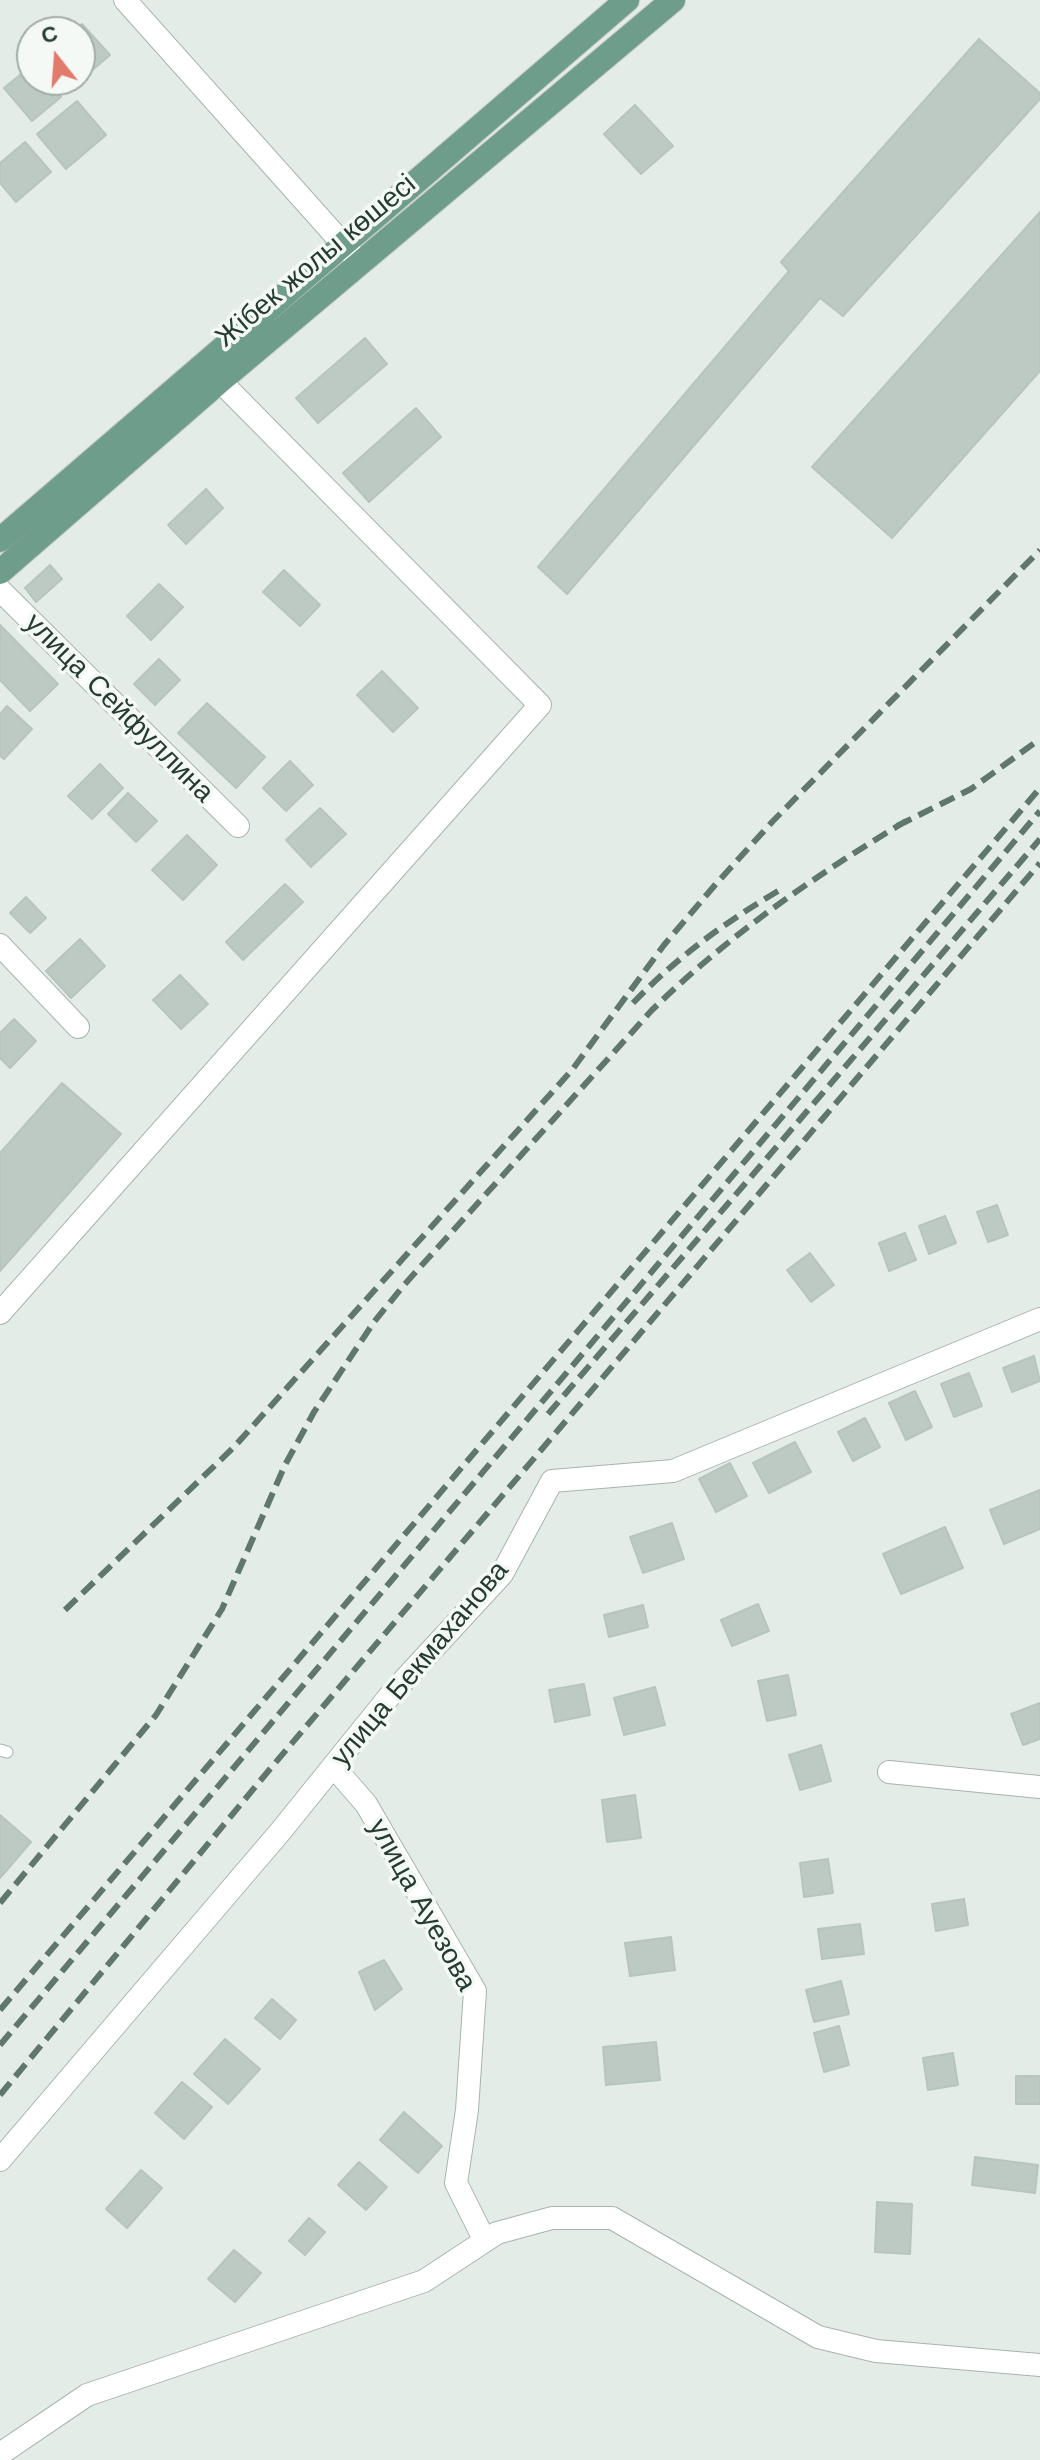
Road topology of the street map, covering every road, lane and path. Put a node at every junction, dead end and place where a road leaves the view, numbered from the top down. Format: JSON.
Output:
{"nodes":[{"id":1,"x":125,"y":0,"type":"edge"},
{"id":2,"x":627,"y":0,"type":"edge"},
{"id":3,"x":673,"y":0,"type":"edge"},
{"id":4,"x":344,"y":244,"type":"junction"},
{"id":5,"x":360,"y":263,"type":"junction"},
{"id":6,"x":220,"y":381,"type":"junction"},
{"id":7,"x":0,"y":540,"type":"edge"},
{"id":8,"x":0,"y":572,"type":"edge"},
{"id":9,"x":0,"y":590,"type":"edge"},
{"id":10,"x":238,"y":826,"type":"dead end"},
{"id":11,"x":0,"y":945,"type":"edge"},
{"id":12,"x":78,"y":1027,"type":"dead end"},
{"id":13,"x":0,"y":1313,"type":"edge"},
{"id":14,"x":1040,"y":1319,"type":"edge"},
{"id":15,"x":333,"y":1766,"type":"junction"},
{"id":16,"x":889,"y":1772,"type":"dead end"},
{"id":17,"x":1040,"y":1787,"type":"edge"},
{"id":18,"x":0,"y":2160,"type":"edge"},
{"id":19,"x":485,"y":2241,"type":"junction"},
{"id":20,"x":1040,"y":2365,"type":"edge"},
{"id":21,"x":0,"y":2454,"type":"edge"}],
"edges":[{"from":1,"to":4,"type":"street"},
{"from":2,"to":4,"type":"main road","name":"Жібек жолы көшесі"},
{"from":3,"to":5,"type":"main road","name":"Жібек жолы көшесі"},
{"from":4,"to":5,"type":"street"},
{"from":4,"to":7,"type":"main road","name":"Жібек жолы көшесі"},
{"from":5,"to":6,"type":"main road","name":"Жібек жолы көшесі"},
{"from":6,"to":8,"type":"main road","name":"Жібек жолы көшесі"},
{"from":6,"to":13,"type":"street"},
{"from":9,"to":10,"type":"street","name":"улица Сейфуллина"},
{"from":11,"to":12,"type":"street"},
{"from":14,"to":15,"type":"street","name":"улица Бекмаханова"},
{"from":15,"to":18,"type":"street","name":"улица Бекмаханова"},
{"from":15,"to":19,"type":"street","name":"улица Ауезова"},
{"from":16,"to":17,"type":"street"},
{"from":19,"to":20,"type":"street"},
{"from":19,"to":21,"type":"street"}]}
